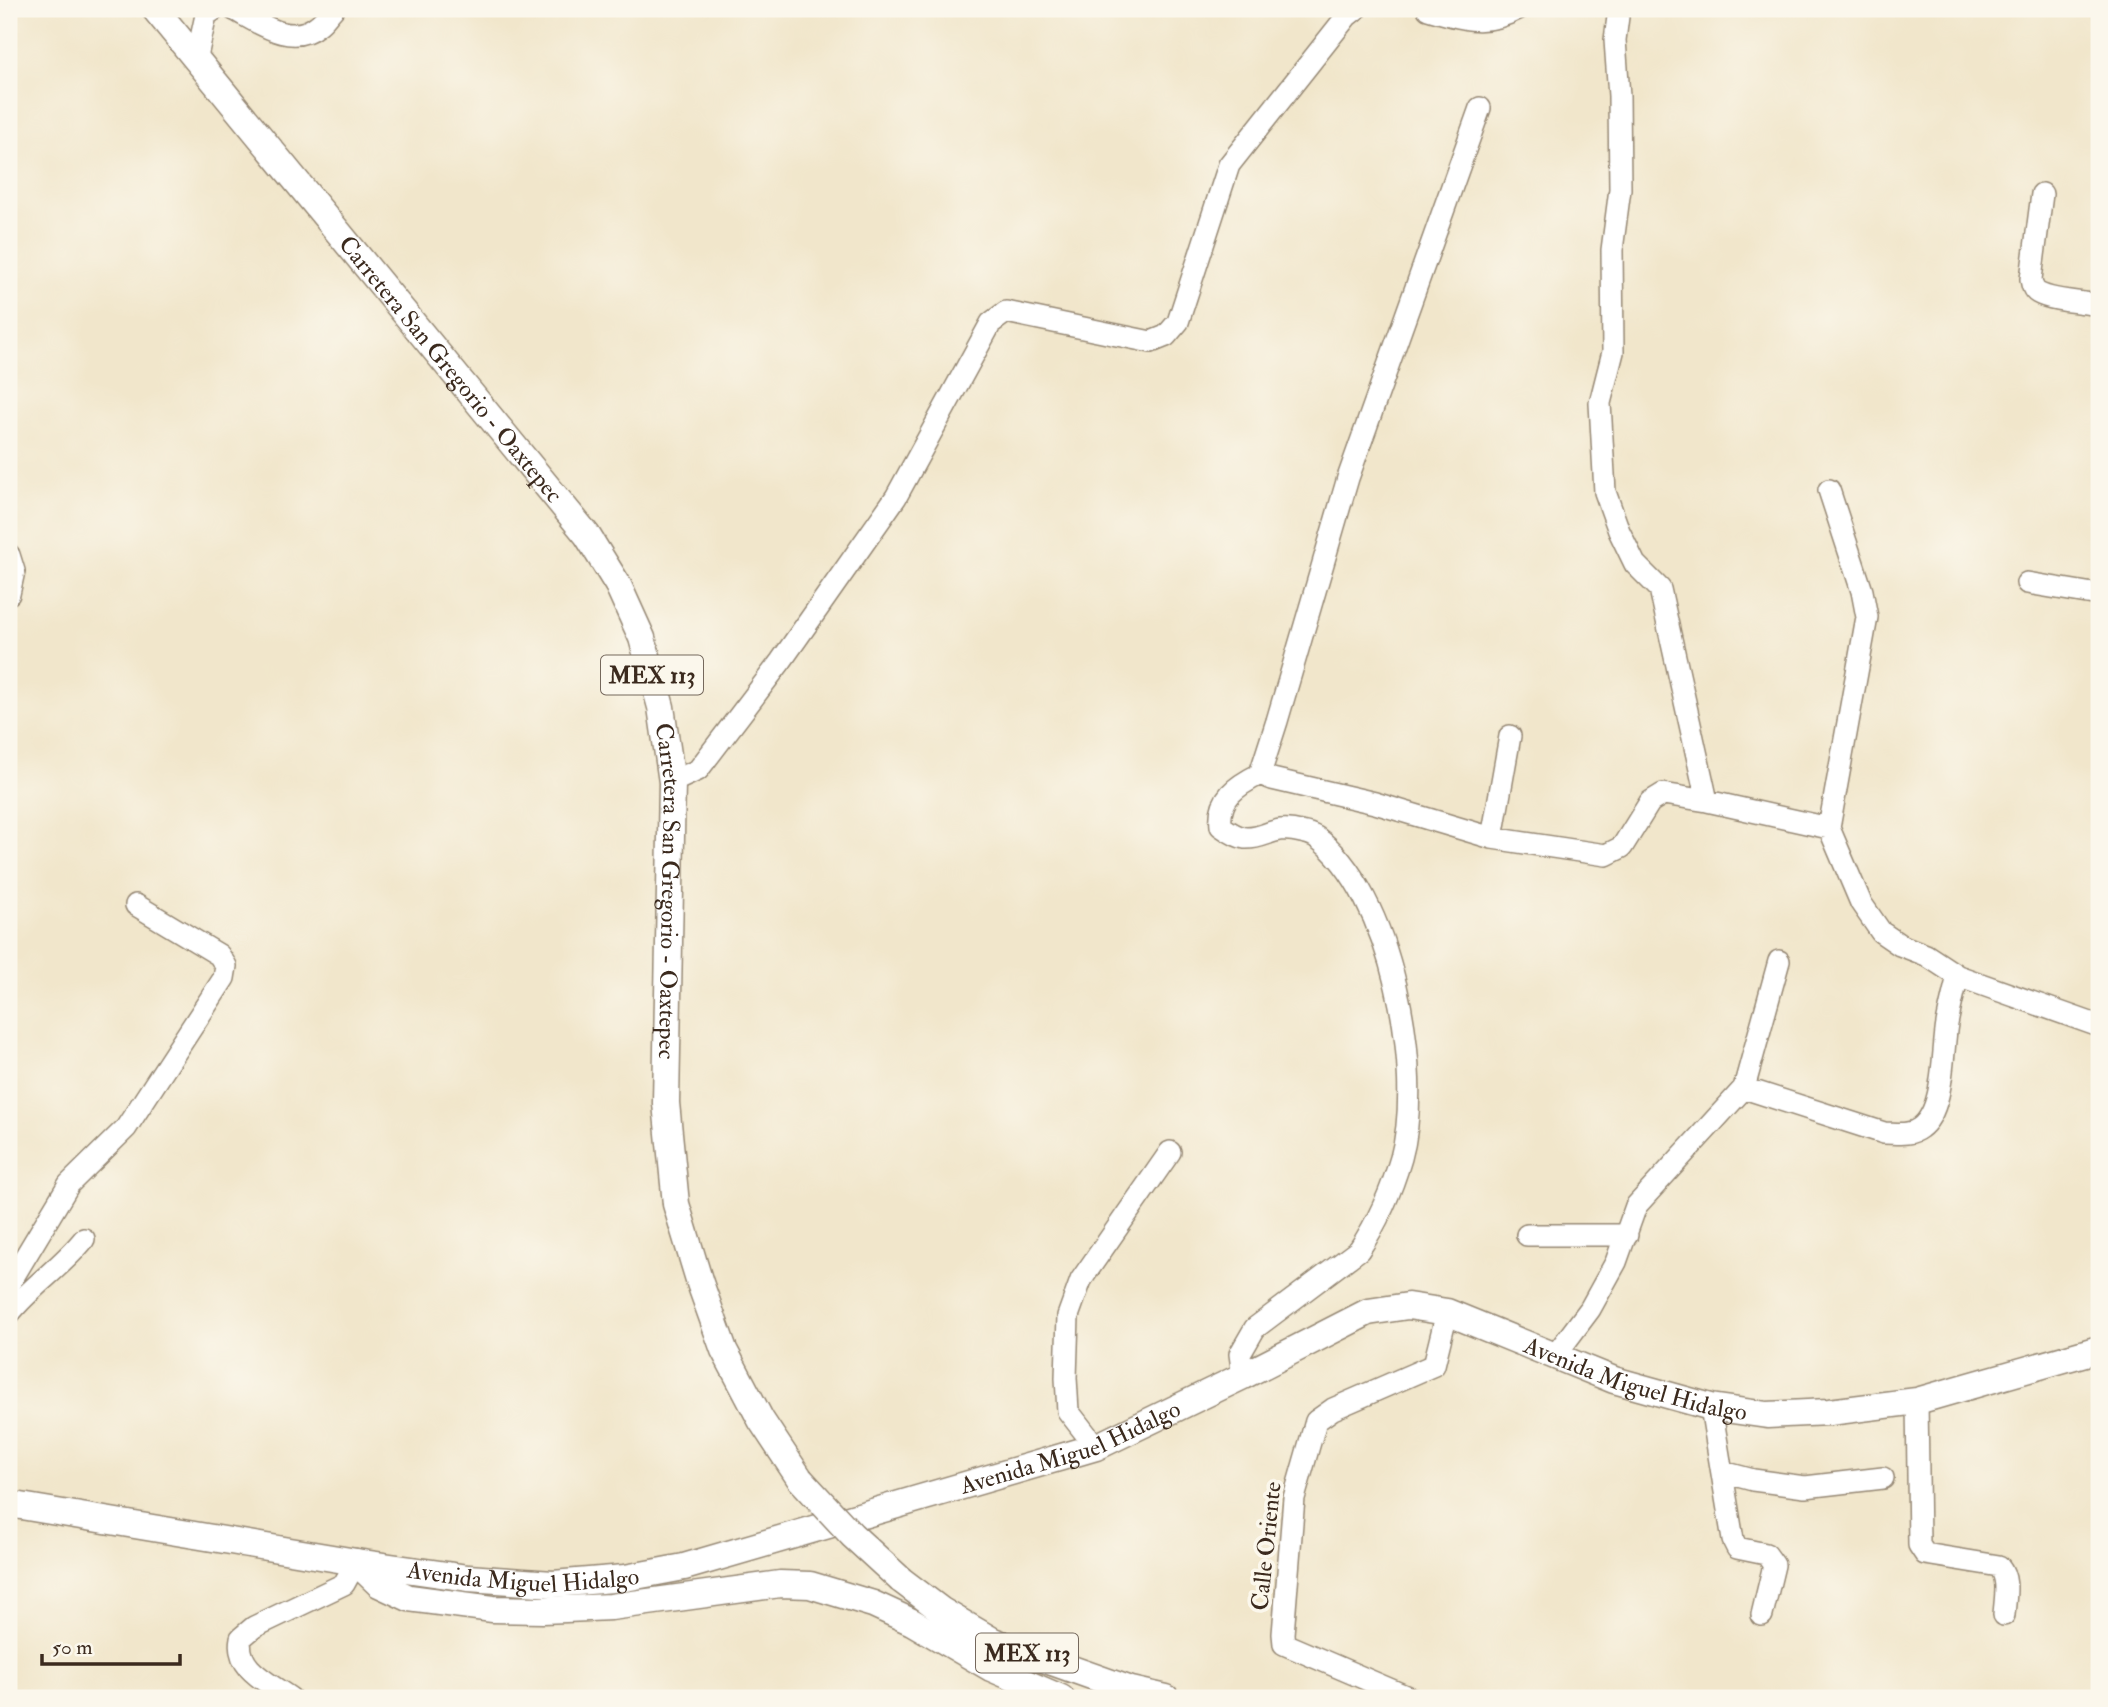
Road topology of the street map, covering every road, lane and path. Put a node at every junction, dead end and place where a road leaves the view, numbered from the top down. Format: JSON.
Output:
{"nodes":[{"id":1,"x":155,"y":9,"type":"edge"},
{"id":2,"x":215,"y":9,"type":"edge"},
{"id":3,"x":233,"y":9,"type":"edge"},
{"id":4,"x":333,"y":9,"type":"edge"},
{"id":5,"x":1356,"y":9,"type":"edge"},
{"id":6,"x":1428,"y":9,"type":"edge"},
{"id":7,"x":1518,"y":9,"type":"edge"},
{"id":8,"x":1619,"y":9,"type":"edge"},
{"id":9,"x":196,"y":61,"type":"junction"},
{"id":10,"x":1480,"y":108,"type":"dead end"},
{"id":11,"x":2042,"y":194,"type":"dead end"},
{"id":12,"x":2099,"y":305,"type":"edge"},
{"id":13,"x":1829,"y":490,"type":"dead end"},
{"id":14,"x":9,"y":555,"type":"edge"},
{"id":15,"x":2027,"y":583,"type":"dead end"},
{"id":16,"x":9,"y":594,"type":"edge"},
{"id":17,"x":2099,"y":595,"type":"edge"},
{"id":18,"x":1510,"y":736,"type":"dead end"},
{"id":19,"x":1259,"y":774,"type":"junction"},
{"id":20,"x":672,"y":782,"type":"junction"},
{"id":21,"x":1707,"y":801,"type":"junction"},
{"id":22,"x":1829,"y":828,"type":"junction"},
{"id":23,"x":1492,"y":838,"type":"junction"},
{"id":24,"x":136,"y":905,"type":"dead end"},
{"id":25,"x":1779,"y":961,"type":"dead end"},
{"id":26,"x":1958,"y":976,"type":"junction"},
{"id":27,"x":2099,"y":1026,"type":"edge"},
{"id":28,"x":1744,"y":1088,"type":"junction"},
{"id":29,"x":1170,"y":1152,"type":"dead end"},
{"id":30,"x":1627,"y":1235,"type":"junction"},
{"id":31,"x":1527,"y":1236,"type":"dead end"},
{"id":32,"x":84,"y":1239,"type":"dead end"},
{"id":33,"x":9,"y":1284,"type":"edge"},
{"id":34,"x":1447,"y":1312,"type":"junction"},
{"id":35,"x":9,"y":1314,"type":"edge"},
{"id":36,"x":2099,"y":1349,"type":"edge"},
{"id":37,"x":1554,"y":1357,"type":"junction"},
{"id":38,"x":1243,"y":1376,"type":"junction"},
{"id":39,"x":1917,"y":1401,"type":"junction"},
{"id":40,"x":1711,"y":1407,"type":"junction"},
{"id":41,"x":1096,"y":1447,"type":"junction"},
{"id":42,"x":1723,"y":1472,"type":"junction"},
{"id":43,"x":1883,"y":1478,"type":"dead end"},
{"id":44,"x":9,"y":1504,"type":"edge"},
{"id":45,"x":356,"y":1562,"type":"junction"},
{"id":46,"x":1762,"y":1615,"type":"dead end"},
{"id":47,"x":2004,"y":1615,"type":"dead end"},
{"id":48,"x":290,"y":1698,"type":"edge"},
{"id":49,"x":1061,"y":1698,"type":"edge"},
{"id":50,"x":1166,"y":1698,"type":"edge"},
{"id":51,"x":1409,"y":1698,"type":"edge"}],
"edges":[{"from":1,"to":9,"type":"main road","name":"Carretera San Gregorio - Oaxtepec","number":"MEX 113"},
{"from":2,"to":9,"type":"street"},
{"from":3,"to":4,"type":"street"},
{"from":5,"to":20,"type":"street"},
{"from":6,"to":7,"type":"street"},
{"from":8,"to":21,"type":"street"},
{"from":9,"to":20,"type":"main road","name":"Carretera San Gregorio - Oaxtepec","number":"MEX 113"},
{"from":10,"to":19,"type":"street"},
{"from":11,"to":12,"type":"street"},
{"from":13,"to":22,"type":"street"},
{"from":14,"to":16,"type":"street"},
{"from":15,"to":17,"type":"street"},
{"from":18,"to":23,"type":"street"},
{"from":19,"to":23,"type":"street"},
{"from":19,"to":38,"type":"street"},
{"from":20,"to":50,"type":"main road","name":"Carretera San Gregorio - Oaxtepec","number":"MEX 113","bridge":true},
{"from":21,"to":22,"type":"street"},
{"from":21,"to":23,"type":"street"},
{"from":22,"to":26,"type":"street"},
{"from":24,"to":33,"type":"street"},
{"from":25,"to":28,"type":"street"},
{"from":26,"to":27,"type":"street"},
{"from":26,"to":28,"type":"street"},
{"from":28,"to":30,"type":"street"},
{"from":29,"to":41,"type":"street"},
{"from":30,"to":31,"type":"street"},
{"from":30,"to":37,"type":"street"},
{"from":32,"to":35,"type":"street"},
{"from":34,"to":37,"type":"main road","name":"Avenida Miguel Hidalgo"},
{"from":34,"to":38,"type":"main road","name":"Avenida Miguel Hidalgo"},
{"from":34,"to":51,"type":"street","name":"Calle Oriente"},
{"from":36,"to":39,"type":"main road","name":"Avenida Miguel Hidalgo"},
{"from":37,"to":40,"type":"main road","name":"Avenida Miguel Hidalgo"},
{"from":38,"to":41,"type":"main road","name":"Avenida Miguel Hidalgo"},
{"from":39,"to":40,"type":"main road","name":"Avenida Miguel Hidalgo"},
{"from":39,"to":47,"type":"street"},
{"from":40,"to":42,"type":"street"},
{"from":41,"to":45,"type":"main road","name":"Avenida Miguel Hidalgo"},
{"from":42,"to":43,"type":"street"},
{"from":42,"to":46,"type":"street"},
{"from":44,"to":45,"type":"main road","name":"Avenida Miguel Hidalgo"},
{"from":45,"to":48,"type":"street"},
{"from":45,"to":49,"type":"main road"}]}
